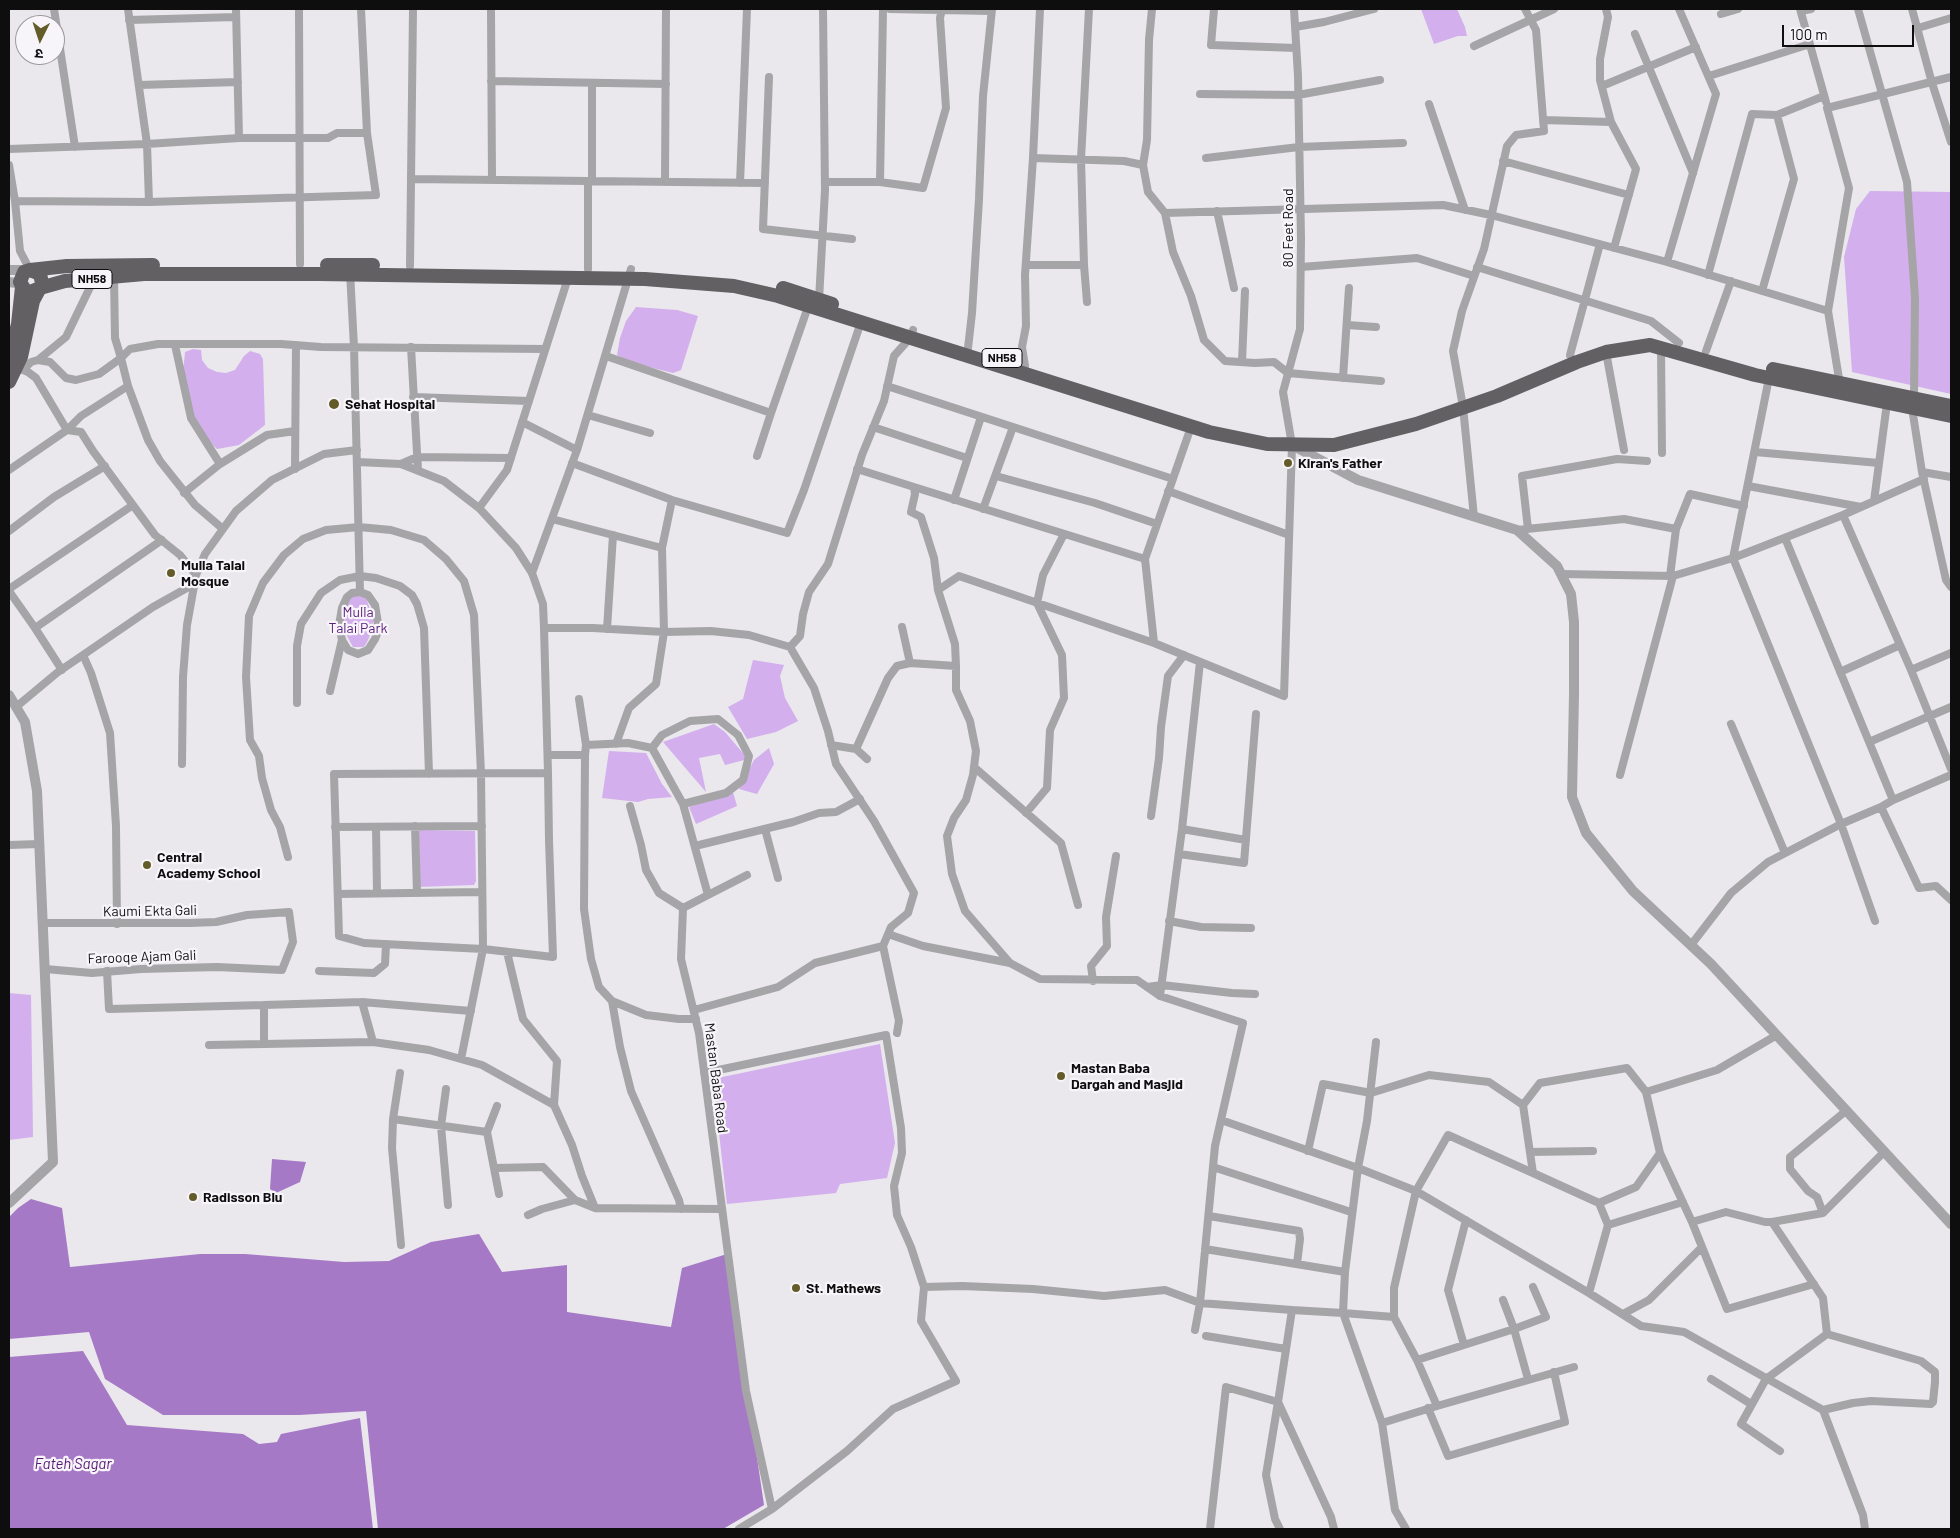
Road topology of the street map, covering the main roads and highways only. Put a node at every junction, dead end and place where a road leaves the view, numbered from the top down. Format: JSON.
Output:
{"nodes":[{"id":1,"x":30,"y":270,"type":"junction"},
{"id":2,"x":350,"y":270,"type":"junction"},
{"id":3,"x":630,"y":274,"type":"junction"},
{"id":4,"x":15,"y":285,"type":"edge"},
{"id":5,"x":40,"y":288,"type":"junction"},
{"id":6,"x":813,"y":301,"type":"junction"},
{"id":7,"x":912,"y":334,"type":"junction"},
{"id":8,"x":12,"y":363,"type":"edge"},
{"id":9,"x":9,"y":382,"type":"edge"},
{"id":10,"x":1839,"y":388,"type":"junction"},
{"id":11,"x":1462,"y":403,"type":"junction"},
{"id":12,"x":1913,"y":403,"type":"junction"},
{"id":13,"x":1951,"y":406,"type":"edge"},
{"id":14,"x":1951,"y":416,"type":"edge"},
{"id":15,"x":1291,"y":440,"type":"junction"}],
"edges":[{"from":1,"to":2,"type":"highway","number":"NH58"},
{"from":1,"to":4,"type":"highway"},
{"from":1,"to":5,"type":"highway"},
{"from":2,"to":3,"type":"highway","number":"NH58"},
{"from":2,"to":3,"type":"highway","number":"NH58"},
{"from":2,"to":5,"type":"highway","number":"NH58"},
{"from":3,"to":6,"type":"highway","number":"NH58"},
{"from":4,"to":5,"type":"highway","number":"NH58"},
{"from":4,"to":8,"type":"highway"},
{"from":5,"to":8,"type":"highway"},
{"from":6,"to":7,"type":"highway","number":"NH58"},
{"from":6,"to":7,"type":"highway","number":"NH58"},
{"from":7,"to":15,"type":"highway","number":"NH58"},
{"from":7,"to":15,"type":"highway","number":"NH58"},
{"from":8,"to":9,"type":"highway"},
{"from":10,"to":11,"type":"highway","number":"NH58"},
{"from":10,"to":11,"type":"highway","number":"NH58"},
{"from":10,"to":12,"type":"highway","number":"NH58"},
{"from":10,"to":12,"type":"highway","number":"NH58"},
{"from":11,"to":15,"type":"highway","number":"NH58"},
{"from":12,"to":13,"type":"highway","number":"NH58"},
{"from":12,"to":14,"type":"highway","number":"NH58"}]}
